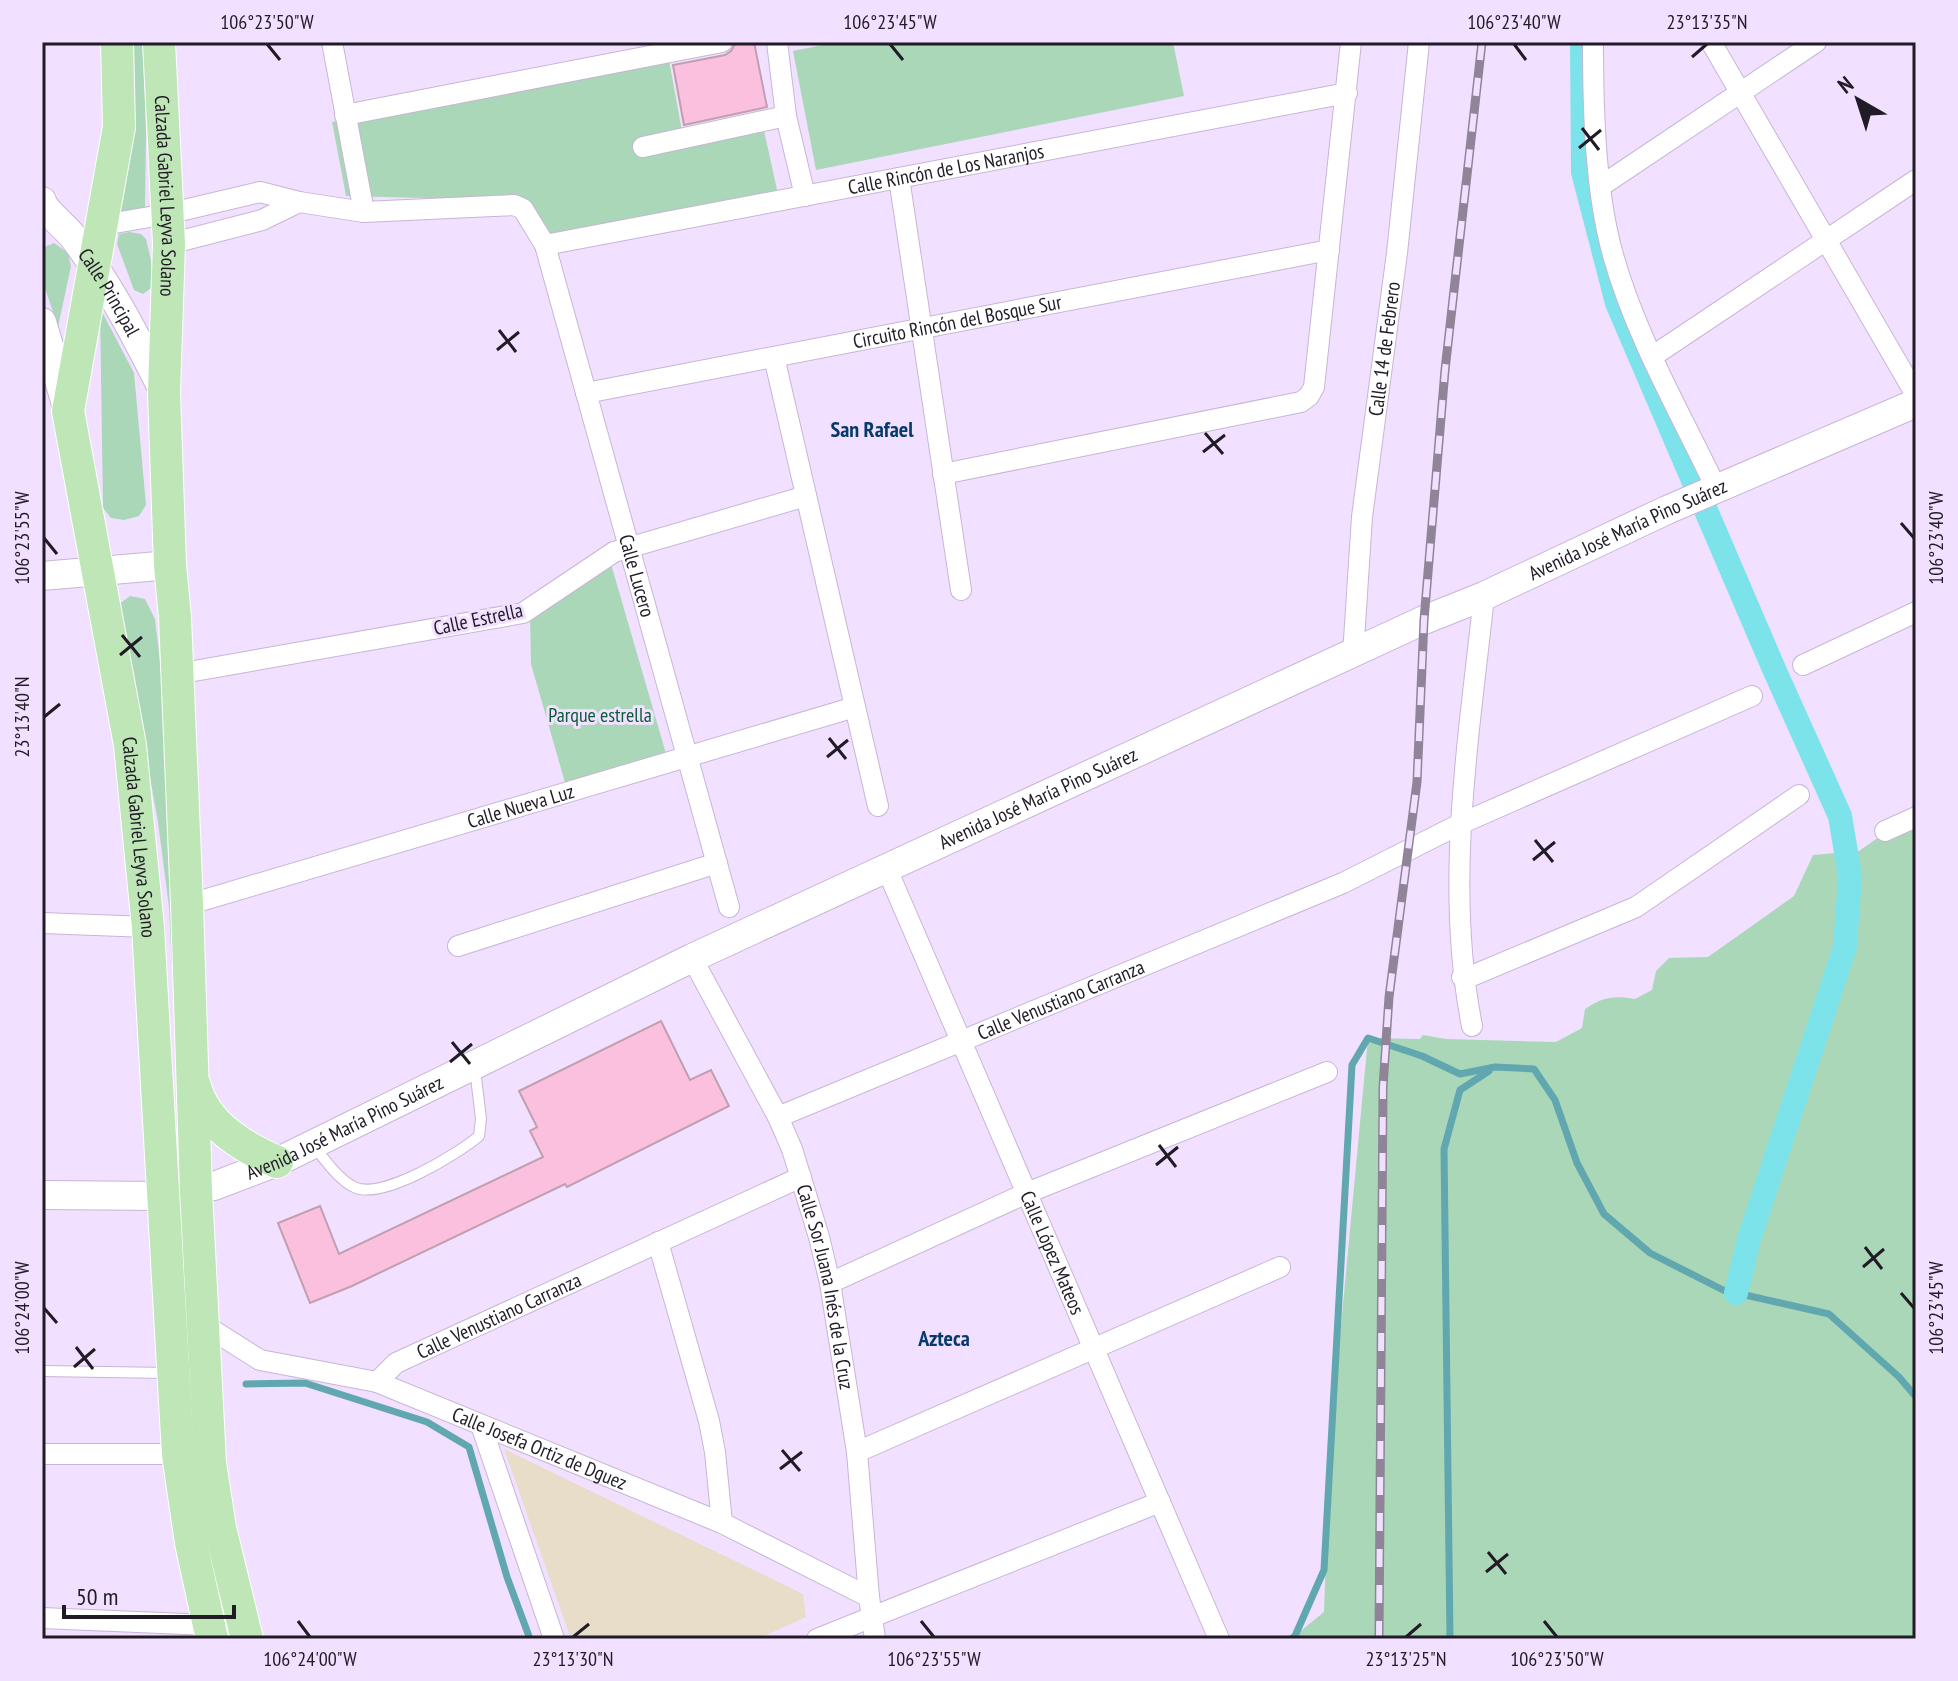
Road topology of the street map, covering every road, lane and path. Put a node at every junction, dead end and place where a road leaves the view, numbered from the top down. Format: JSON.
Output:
{"nodes":[{"id":1,"x":117,"y":42,"type":"edge"},
{"id":2,"x":159,"y":42,"type":"edge"},
{"id":3,"x":332,"y":42,"type":"edge"},
{"id":4,"x":722,"y":42,"type":"edge"},
{"id":5,"x":777,"y":42,"type":"edge"},
{"id":6,"x":1351,"y":42,"type":"edge"},
{"id":7,"x":1419,"y":42,"type":"edge"},
{"id":8,"x":1593,"y":42,"type":"edge"},
{"id":9,"x":1711,"y":42,"type":"edge"},
{"id":10,"x":1816,"y":42,"type":"edge"},
{"id":11,"x":685,"y":46,"type":"edge"},
{"id":12,"x":1742,"y":92,"type":"junction"},
{"id":13,"x":1347,"y":93,"type":"junction"},
{"id":14,"x":345,"y":115,"type":"junction"},
{"id":15,"x":786,"y":116,"type":"junction"},
{"id":16,"x":643,"y":147,"type":"dead end"},
{"id":17,"x":899,"y":178,"type":"junction"},
{"id":18,"x":1916,"y":180,"type":"edge"},
{"id":19,"x":1601,"y":186,"type":"junction"},
{"id":20,"x":805,"y":196,"type":"junction"},
{"id":21,"x":299,"y":202,"type":"junction"},
{"id":22,"x":42,"y":205,"type":"edge"},
{"id":23,"x":364,"y":212,"type":"junction"},
{"id":24,"x":103,"y":225,"type":"junction"},
{"id":25,"x":168,"y":229,"type":"junction"},
{"id":26,"x":1827,"y":239,"type":"junction"},
{"id":27,"x":545,"y":245,"type":"junction"},
{"id":28,"x":1329,"y":250,"type":"junction"},
{"id":29,"x":93,"y":264,"type":"junction"},
{"id":30,"x":42,"y":322,"type":"edge"},
{"id":31,"x":921,"y":329,"type":"junction"},
{"id":32,"x":1653,"y":356,"type":"junction"},
{"id":33,"x":774,"y":357,"type":"junction"},
{"id":34,"x":164,"y":392,"type":"junction"},
{"id":35,"x":586,"y":393,"type":"junction"},
{"id":36,"x":1916,"y":395,"type":"edge"},
{"id":37,"x":1916,"y":403,"type":"edge"},
{"id":38,"x":68,"y":411,"type":"junction"},
{"id":39,"x":943,"y":474,"type":"junction"},
{"id":40,"x":1712,"y":492,"type":"junction"},
{"id":41,"x":806,"y":496,"type":"junction"},
{"id":42,"x":629,"y":548,"type":"junction"},
{"id":43,"x":170,"y":565,"type":"junction"},
{"id":44,"x":96,"y":570,"type":"junction"},
{"id":45,"x":42,"y":576,"type":"edge"},
{"id":46,"x":961,"y":590,"type":"dead end"},
{"id":47,"x":1484,"y":596,"type":"junction"},
{"id":48,"x":1916,"y":612,"type":"edge"},
{"id":49,"x":1353,"y":655,"type":"junction"},
{"id":50,"x":1803,"y":665,"type":"dead end"},
{"id":51,"x":177,"y":674,"type":"junction"},
{"id":52,"x":1752,"y":696,"type":"dead end"},
{"id":53,"x":855,"y":707,"type":"junction"},
{"id":54,"x":687,"y":758,"type":"junction"},
{"id":55,"x":1799,"y":795,"type":"dead end"},
{"id":56,"x":878,"y":806,"type":"dead end"},
{"id":57,"x":1916,"y":817,"type":"edge"},
{"id":58,"x":1460,"y":824,"type":"junction"},
{"id":59,"x":1885,"y":831,"type":"dead end"},
{"id":60,"x":717,"y":863,"type":"junction"},
{"id":61,"x":886,"y":867,"type":"junction"},
{"id":62,"x":187,"y":905,"type":"junction"},
{"id":63,"x":729,"y":907,"type":"dead end"},
{"id":64,"x":42,"y":923,"type":"edge"},
{"id":65,"x":148,"y":927,"type":"junction"},
{"id":66,"x":458,"y":946,"type":"dead end"},
{"id":67,"x":692,"y":958,"type":"junction"},
{"id":68,"x":1462,"y":977,"type":"junction"},
{"id":69,"x":1472,"y":1026,"type":"dead end"},
{"id":70,"x":961,"y":1041,"type":"junction"},
{"id":71,"x":474,"y":1064,"type":"junction"},
{"id":72,"x":1327,"y":1072,"type":"dead end"},
{"id":73,"x":192,"y":1076,"type":"junction"},
{"id":74,"x":778,"y":1117,"type":"junction"},
{"id":75,"x":313,"y":1144,"type":"junction"},
{"id":76,"x":277,"y":1162,"type":"junction"},
{"id":77,"x":801,"y":1177,"type":"junction"},
{"id":78,"x":196,"y":1191,"type":"junction"},
{"id":79,"x":1027,"y":1193,"type":"junction"},
{"id":80,"x":42,"y":1195,"type":"edge"},
{"id":81,"x":163,"y":1196,"type":"junction"},
{"id":82,"x":658,"y":1242,"type":"junction"},
{"id":83,"x":1280,"y":1267,"type":"dead end"},
{"id":84,"x":830,"y":1283,"type":"junction"},
{"id":85,"x":203,"y":1324,"type":"junction"},
{"id":86,"x":1094,"y":1348,"type":"junction"},
{"id":87,"x":42,"y":1371,"type":"edge"},
{"id":88,"x":172,"y":1373,"type":"junction"},
{"id":89,"x":377,"y":1382,"type":"junction"},
{"id":90,"x":481,"y":1425,"type":"junction"},
{"id":91,"x":857,"y":1452,"type":"junction"},
{"id":92,"x":42,"y":1454,"type":"edge"},
{"id":93,"x":178,"y":1454,"type":"junction"},
{"id":94,"x":1160,"y":1502,"type":"junction"},
{"id":95,"x":722,"y":1523,"type":"junction"},
{"id":96,"x":870,"y":1607,"type":"junction"},
{"id":97,"x":42,"y":1618,"type":"edge"},
{"id":98,"x":210,"y":1632,"type":"edge"},
{"id":99,"x":1219,"y":1638,"type":"edge"},
{"id":100,"x":247,"y":1639,"type":"edge"},
{"id":101,"x":554,"y":1639,"type":"edge"},
{"id":102,"x":817,"y":1639,"type":"edge"},
{"id":103,"x":875,"y":1639,"type":"edge"}],
"edges":[{"from":1,"to":24,"type":"main road","name":"Calzada Gabriel Leyva Solano"},
{"from":2,"to":25,"type":"main road","name":"Calzada Gabriel Leyva Solano"},
{"from":3,"to":14,"type":"street"},
{"from":4,"to":11,"type":"street"},
{"from":5,"to":15,"type":"street"},
{"from":6,"to":13,"type":"street"},
{"from":7,"to":49,"type":"street","name":"Calle 14 de Febrero"},
{"from":8,"to":19,"type":"street"},
{"from":9,"to":12,"type":"street"},
{"from":10,"to":12,"type":"street"},
{"from":11,"to":14,"type":"street"},
{"from":12,"to":19,"type":"street"},
{"from":12,"to":26,"type":"street"},
{"from":13,"to":17,"type":"street","name":"Calle Rincón de Los Naranjos"},
{"from":13,"to":28,"type":"street"},
{"from":14,"to":23,"type":"street"},
{"from":15,"to":16,"type":"street"},
{"from":15,"to":20,"type":"street"},
{"from":17,"to":20,"type":"street","name":"Calle Rincón de Los Naranjos"},
{"from":17,"to":31,"type":"street"},
{"from":18,"to":26,"type":"street"},
{"from":19,"to":32,"type":"street"},
{"from":20,"to":27,"type":"street","name":"Calle Rincón de Los Naranjos"},
{"from":21,"to":23,"type":"street"},
{"from":21,"to":25,"type":"street"},
{"from":21,"to":25,"type":"street"},
{"from":22,"to":29,"type":"street","name":"Calle Principal"},
{"from":23,"to":27,"type":"street","name":"Calle Lucero"},
{"from":24,"to":25,"type":"street"},
{"from":24,"to":29,"type":"main road","name":"Calzada Gabriel Leyva Solano"},
{"from":25,"to":34,"type":"main road","name":"Calzada Gabriel Leyva Solano"},
{"from":26,"to":32,"type":"street"},
{"from":26,"to":36,"type":"street"},
{"from":27,"to":35,"type":"street","name":"Calle Lucero"},
{"from":28,"to":31,"type":"street","name":"Circuito Rincón del Bosque Sur"},
{"from":28,"to":39,"type":"street"},
{"from":29,"to":34,"type":"street","name":"Calle Principal"},
{"from":29,"to":38,"type":"main road","name":"Calzada Gabriel Leyva Solano"},
{"from":30,"to":38,"type":"street"},
{"from":31,"to":33,"type":"street","name":"Circuito Rincón del Bosque Sur"},
{"from":31,"to":39,"type":"street"},
{"from":32,"to":40,"type":"street"},
{"from":33,"to":35,"type":"street","name":"Circuito Rincón del Bosque Sur"},
{"from":33,"to":41,"type":"street"},
{"from":34,"to":43,"type":"main road","name":"Calzada Gabriel Leyva Solano"},
{"from":35,"to":42,"type":"street","name":"Calle Lucero"},
{"from":37,"to":40,"type":"street","name":"Avenida José María Pino Suárez"},
{"from":38,"to":44,"type":"main road","name":"Calzada Gabriel Leyva Solano"},
{"from":39,"to":46,"type":"street"},
{"from":40,"to":47,"type":"street","name":"Avenida José María Pino Suárez"},
{"from":41,"to":42,"type":"street","name":"Calle Estrella"},
{"from":41,"to":53,"type":"street"},
{"from":42,"to":51,"type":"street","name":"Calle Estrella"},
{"from":42,"to":54,"type":"street","name":"Calle Lucero"},
{"from":43,"to":44,"type":"street"},
{"from":43,"to":51,"type":"main road","name":"Calzada Gabriel Leyva Solano"},
{"from":44,"to":45,"type":"street"},
{"from":44,"to":65,"type":"main road","name":"Calzada Gabriel Leyva Solano"},
{"from":47,"to":49,"type":"street","name":"Avenida José María Pino Suárez"},
{"from":47,"to":58,"type":"street"},
{"from":48,"to":50,"type":"street"},
{"from":49,"to":61,"type":"street","name":"Avenida José María Pino Suárez"},
{"from":51,"to":62,"type":"main road","name":"Calzada Gabriel Leyva Solano"},
{"from":52,"to":58,"type":"street","name":"Calle Venustiano Carranza"},
{"from":53,"to":54,"type":"street","name":"Calle Nueva Luz"},
{"from":53,"to":56,"type":"street"},
{"from":54,"to":60,"type":"street","name":"Calle Lucero"},
{"from":54,"to":62,"type":"street","name":"Calle Nueva Luz"},
{"from":55,"to":68,"type":"street"},
{"from":57,"to":59,"type":"street"},
{"from":58,"to":68,"type":"street"},
{"from":58,"to":70,"type":"street","name":"Calle Venustiano Carranza"},
{"from":60,"to":63,"type":"street","name":"Calle Lucero"},
{"from":60,"to":66,"type":"street"},
{"from":61,"to":67,"type":"street","name":"Avenida José María Pino Suárez"},
{"from":61,"to":70,"type":"street","name":"Calle López Mateos"},
{"from":62,"to":73,"type":"main road","name":"Calzada Gabriel Leyva Solano"},
{"from":64,"to":65,"type":"street"},
{"from":65,"to":81,"type":"main road","name":"Calzada Gabriel Leyva Solano"},
{"from":67,"to":71,"type":"street","name":"Avenida José María Pino Suárez"},
{"from":67,"to":74,"type":"street","name":"Calle Sor Juana Inés de la Cruz"},
{"from":68,"to":69,"type":"street"},
{"from":70,"to":74,"type":"street","name":"Calle Venustiano Carranza"},
{"from":70,"to":79,"type":"street","name":"Calle López Mateos"},
{"from":71,"to":75,"type":"street","name":"Avenida José María Pino Suárez"},
{"from":71,"to":75,"type":"lane"},
{"from":72,"to":79,"type":"street"},
{"from":73,"to":76,"type":"main road"},
{"from":73,"to":78,"type":"main road","name":"Calzada Gabriel Leyva Solano"},
{"from":74,"to":77,"type":"street","name":"Calle Sor Juana Inés de la Cruz"},
{"from":75,"to":76,"type":"street","name":"Avenida José María Pino Suárez"},
{"from":76,"to":78,"type":"street","name":"Avenida José María Pino Suárez"},
{"from":77,"to":82,"type":"street","name":"Calle Venustiano Carranza"},
{"from":77,"to":84,"type":"street","name":"Calle Sor Juana Inés de la Cruz"},
{"from":78,"to":81,"type":"street","name":"Avenida José María Pino Suárez"},
{"from":78,"to":85,"type":"main road","name":"Calzada Gabriel Leyva Solano"},
{"from":79,"to":84,"type":"street"},
{"from":79,"to":86,"type":"street","name":"Calle López Mateos"},
{"from":80,"to":81,"type":"street","name":"Avenida José María Pino Suárez"},
{"from":81,"to":88,"type":"main road","name":"Calzada Gabriel Leyva Solano"},
{"from":82,"to":89,"type":"street","name":"Calle Venustiano Carranza"},
{"from":82,"to":95,"type":"street"},
{"from":83,"to":86,"type":"street"},
{"from":84,"to":91,"type":"street","name":"Calle Sor Juana Inés de la Cruz"},
{"from":85,"to":89,"type":"street","name":"Calle Josefa Ortiz de Dguez"},
{"from":85,"to":100,"type":"main road","name":"Calzada Gabriel Leyva Solano"},
{"from":86,"to":91,"type":"street"},
{"from":86,"to":94,"type":"street","name":"Calle López Mateos"},
{"from":87,"to":88,"type":"lane"},
{"from":88,"to":93,"type":"main road","name":"Calzada Gabriel Leyva Solano"},
{"from":89,"to":90,"type":"street","name":"Calle Josefa Ortiz de Dguez"},
{"from":90,"to":95,"type":"street","name":"Calle Josefa Ortiz de Dguez"},
{"from":90,"to":101,"type":"street"},
{"from":91,"to":96,"type":"street","name":"Calle Sor Juana Inés de la Cruz"},
{"from":92,"to":93,"type":"street"},
{"from":93,"to":98,"type":"main road","name":"Calzada Gabriel Leyva Solano"},
{"from":94,"to":96,"type":"street"},
{"from":94,"to":99,"type":"street","name":"Calle López Mateos"},
{"from":95,"to":96,"type":"street","name":"Calle Josefa Ortiz de Dguez"},
{"from":96,"to":102,"type":"street"},
{"from":96,"to":103,"type":"street","name":"Calle Sor Juana Inés de la Cruz"},
{"from":97,"to":98,"type":"street"}]}
